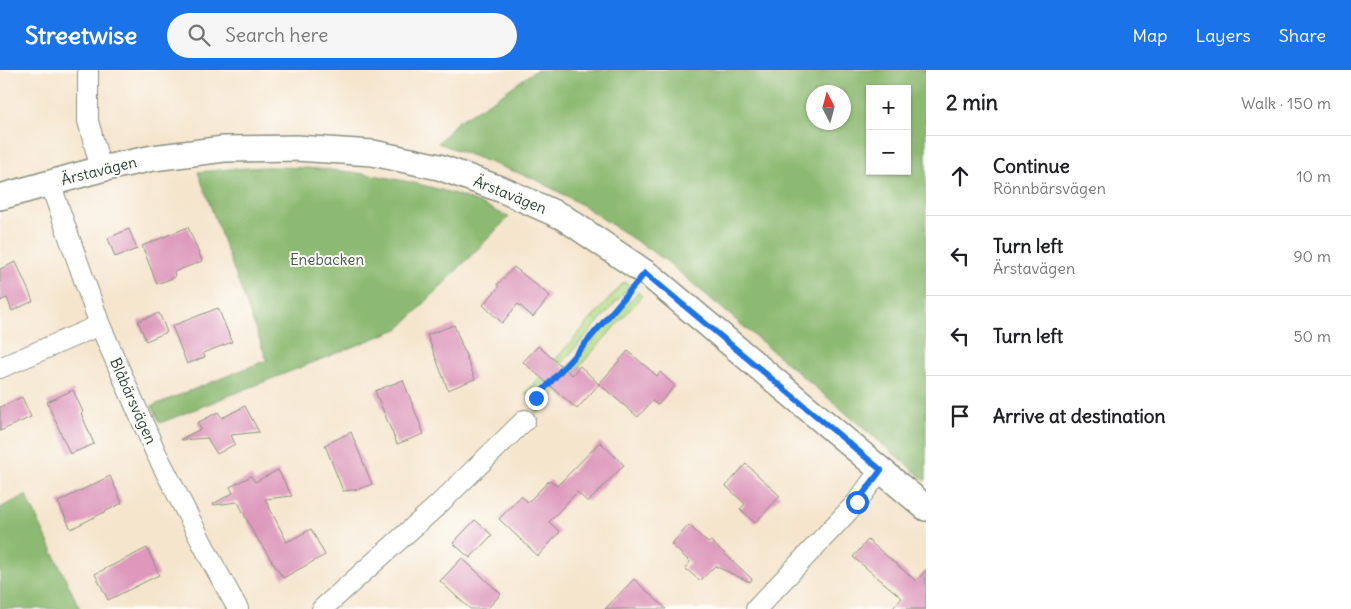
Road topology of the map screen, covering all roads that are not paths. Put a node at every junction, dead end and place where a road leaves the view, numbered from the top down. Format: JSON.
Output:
{"nodes":[{"id":1,"x":88,"y":70,"type":"edge"},
{"id":2,"x":102,"y":169,"type":"junction"},
{"id":3,"x":50,"y":183,"type":"junction"},
{"id":4,"x":0,"y":197,"type":"edge"},
{"id":5,"x":100,"y":325,"type":"junction"},
{"id":6,"x":0,"y":368,"type":"edge"},
{"id":7,"x":525,"y":420,"type":"dead end"},
{"id":8,"x":881,"y":470,"type":"junction"},
{"id":9,"x":926,"y":508,"type":"edge"},
{"id":10,"x":238,"y":609,"type":"edge"},
{"id":11,"x":322,"y":609,"type":"edge"},
{"id":12,"x":756,"y":609,"type":"edge"}],
"edges":[{"from":1,"to":2,"type":"street"},
{"from":2,"to":3,"type":"street","name":"Ärstavägen"},
{"from":2,"to":8,"type":"street","name":"Ärstavägen"},
{"from":3,"to":4,"type":"street","name":"Ärstavägen"},
{"from":3,"to":5,"type":"street","name":"Blåbärsvägen"},
{"from":5,"to":6,"type":"street"},
{"from":5,"to":10,"type":"street","name":"Blåbärsvägen"},
{"from":7,"to":11,"type":"street"},
{"from":8,"to":9,"type":"street","name":"Ärstavägen"},
{"from":8,"to":12,"type":"street"}]}
